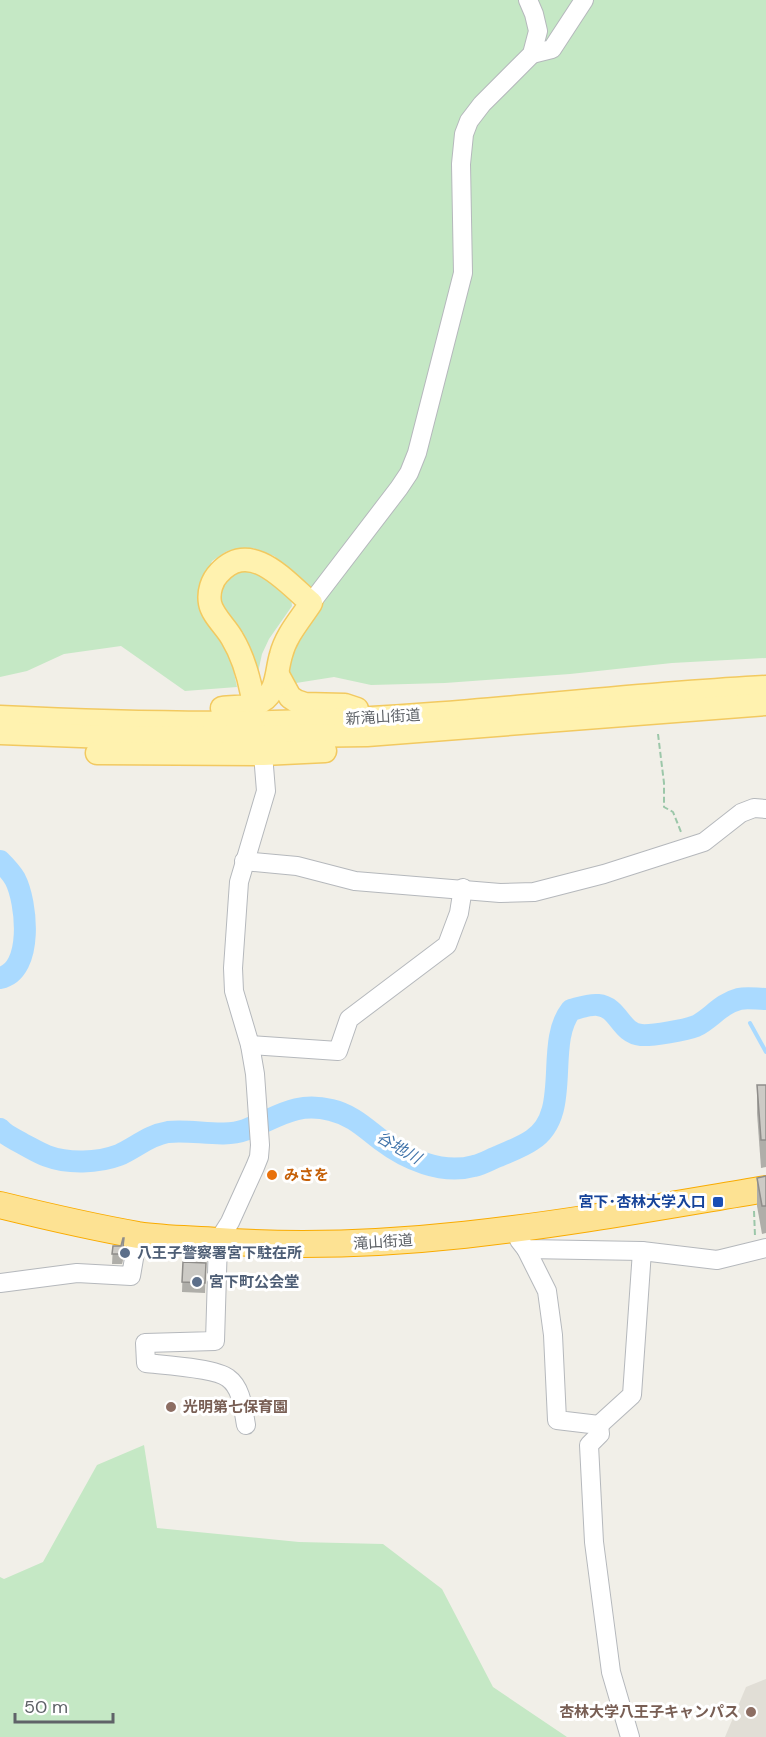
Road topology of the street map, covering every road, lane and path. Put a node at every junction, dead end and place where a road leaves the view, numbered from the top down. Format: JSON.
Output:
{"nodes":[{"id":1,"x":528,"y":0,"type":"edge"},
{"id":2,"x":584,"y":0,"type":"edge"},
{"id":3,"x":532,"y":54,"type":"junction"},
{"id":4,"x":311,"y":603,"type":"junction"},
{"id":5,"x":278,"y":675,"type":"junction"},
{"id":6,"x":766,"y":687,"type":"edge"},
{"id":7,"x":252,"y":694,"type":"dead end"},
{"id":8,"x":766,"y":704,"type":"edge"},
{"id":9,"x":736,"y":705,"type":"junction"},
{"id":10,"x":0,"y":717,"type":"edge"},
{"id":11,"x":378,"y":717,"type":"junction"},
{"id":12,"x":143,"y":722,"type":"junction"},
{"id":13,"x":0,"y":733,"type":"edge"},
{"id":14,"x":657,"y":734,"type":"dead end"},
{"id":15,"x":0,"y":749,"type":"edge"},
{"id":16,"x":262,"y":750,"type":"junction"},
{"id":17,"x":766,"y":809,"type":"edge"},
{"id":18,"x":691,"y":846,"type":"junction"},
{"id":19,"x":244,"y":861,"type":"junction"},
{"id":20,"x":463,"y":888,"type":"junction"},
{"id":21,"x":250,"y":1045,"type":"junction"},
{"id":22,"x":759,"y":1191,"type":"edge"},
{"id":23,"x":0,"y":1205,"type":"edge"},
{"id":24,"x":138,"y":1235,"type":"junction"},
{"id":25,"x":518,"y":1239,"type":"junction"},
{"id":26,"x":218,"y":1241,"type":"junction"},
{"id":27,"x":761,"y":1249,"type":"edge"},
{"id":28,"x":642,"y":1251,"type":"junction"},
{"id":29,"x":0,"y":1283,"type":"edge"},
{"id":30,"x":246,"y":1425,"type":"dead end"},
{"id":31,"x":599,"y":1425,"type":"junction"},
{"id":32,"x":630,"y":1737,"type":"edge"}],
"edges":[{"from":1,"to":3,"type":"street"},
{"from":2,"to":3,"type":"street"},
{"from":3,"to":4,"type":"street"},
{"from":4,"to":5,"type":"main road"},
{"from":4,"to":7,"type":"main road"},
{"from":5,"to":11,"type":"main road"},
{"from":5,"to":12,"type":"main road"},
{"from":6,"to":11,"type":"main road","name":"新滝山街道"},
{"from":8,"to":9,"type":"main road","name":"新滝山街道"},
{"from":9,"to":13,"type":"main road","name":"新滝山街道"},
{"from":9,"to":16,"type":"main road"},
{"from":10,"to":12,"type":"main road","name":"新滝山街道"},
{"from":11,"to":12,"type":"main road","name":"新滝山街道"},
{"from":14,"to":18,"type":"path"},
{"from":15,"to":16,"type":"main road"},
{"from":16,"to":19,"type":"street"},
{"from":17,"to":18,"type":"street"},
{"from":18,"to":20,"type":"street"},
{"from":19,"to":20,"type":"street"},
{"from":19,"to":21,"type":"street"},
{"from":20,"to":21,"type":"street"},
{"from":21,"to":26,"type":"street"},
{"from":22,"to":25,"type":"highway","name":"滝山街道"},
{"from":22,"to":27,"type":"path"},
{"from":23,"to":24,"type":"highway","name":"滝山街道"},
{"from":24,"to":26,"type":"highway","name":"滝山街道"},
{"from":24,"to":29,"type":"street"},
{"from":25,"to":26,"type":"highway","name":"滝山街道"},
{"from":25,"to":28,"type":"street"},
{"from":25,"to":31,"type":"street"},
{"from":26,"to":30,"type":"street"},
{"from":27,"to":28,"type":"street"},
{"from":28,"to":31,"type":"street"},
{"from":31,"to":32,"type":"street"}]}
